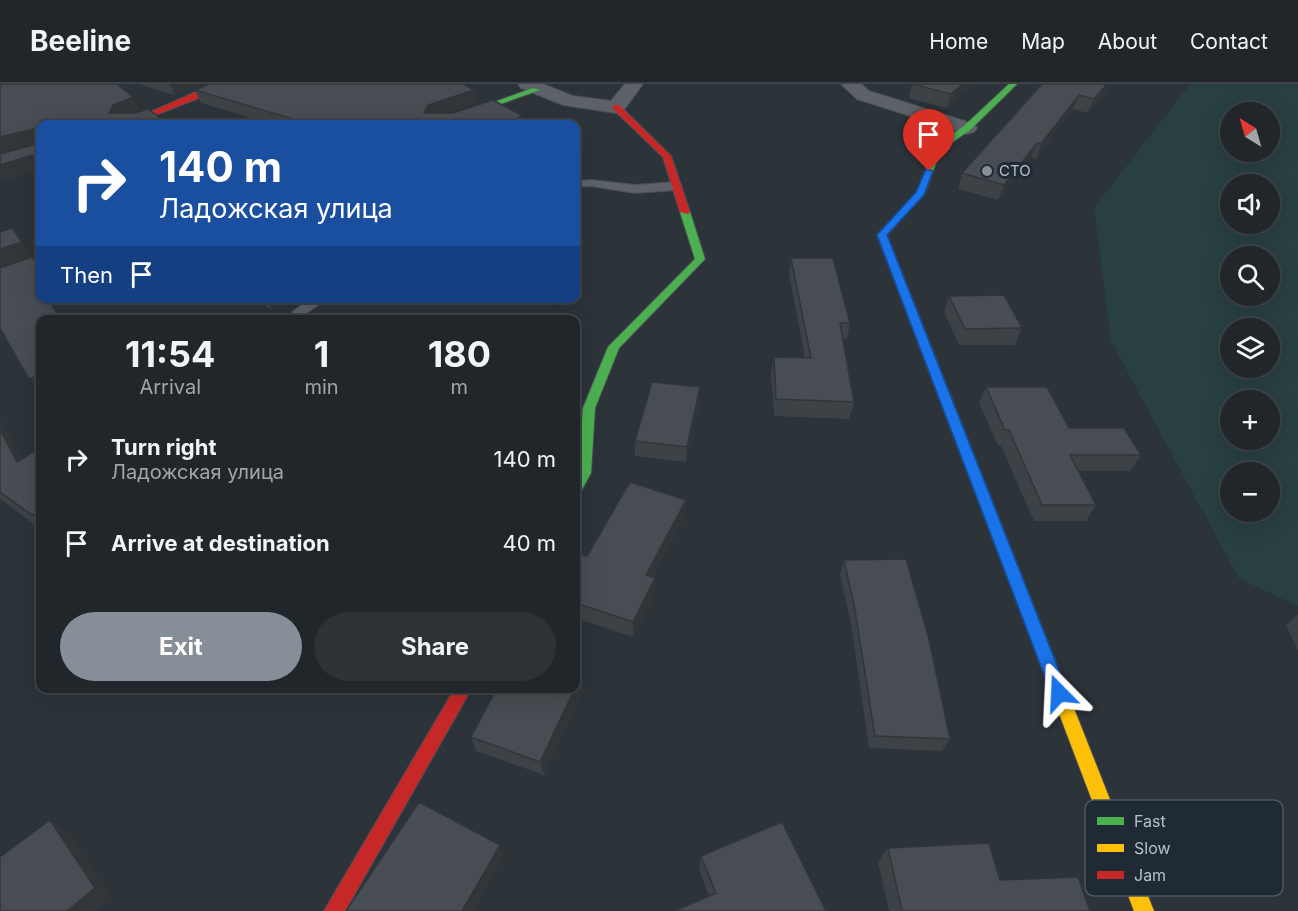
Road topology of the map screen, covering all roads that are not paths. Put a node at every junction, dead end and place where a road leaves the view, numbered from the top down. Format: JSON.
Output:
{"nodes":[{"id":1,"x":219,"y":84,"type":"edge"},
{"id":2,"x":634,"y":84,"type":"edge"},
{"id":3,"x":850,"y":84,"type":"edge"},
{"id":4,"x":1013,"y":84,"type":"edge"},
{"id":5,"x":532,"y":87,"type":"edge"},
{"id":6,"x":616,"y":107,"type":"junction"},
{"id":7,"x":137,"y":120,"type":"edge"},
{"id":8,"x":448,"y":120,"type":"edge"},
{"id":9,"x":968,"y":128,"type":"junction"},
{"id":10,"x":580,"y":184,"type":"edge"},
{"id":11,"x":676,"y":186,"type":"junction"},
{"id":12,"x":36,"y":266,"type":"edge"},
{"id":13,"x":0,"y":279,"type":"edge"},
{"id":14,"x":313,"y":303,"type":"edge"},
{"id":15,"x":299,"y":312,"type":"dead end"},
{"id":16,"x":580,"y":480,"type":"edge"},
{"id":17,"x":461,"y":693,"type":"edge"},
{"id":18,"x":1101,"y":800,"type":"edge"},
{"id":19,"x":1138,"y":896,"type":"edge"},
{"id":20,"x":334,"y":911,"type":"edge"},
{"id":21,"x":1144,"y":911,"type":"edge"}],
"edges":[{"from":1,"to":7,"type":"street"},
{"from":2,"to":6,"type":"street"},
{"from":3,"to":9,"type":"street"},
{"from":4,"to":9,"type":"street"},
{"from":5,"to":6,"type":"street"},
{"from":5,"to":8,"type":"street"},
{"from":6,"to":11,"type":"street"},
{"from":9,"to":18,"type":"street"},
{"from":10,"to":11,"type":"lane"},
{"from":11,"to":16,"type":"street"},
{"from":12,"to":13,"type":"street"},
{"from":14,"to":15,"type":"lane"},
{"from":17,"to":20,"type":"street"},
{"from":19,"to":21,"type":"street"}]}
